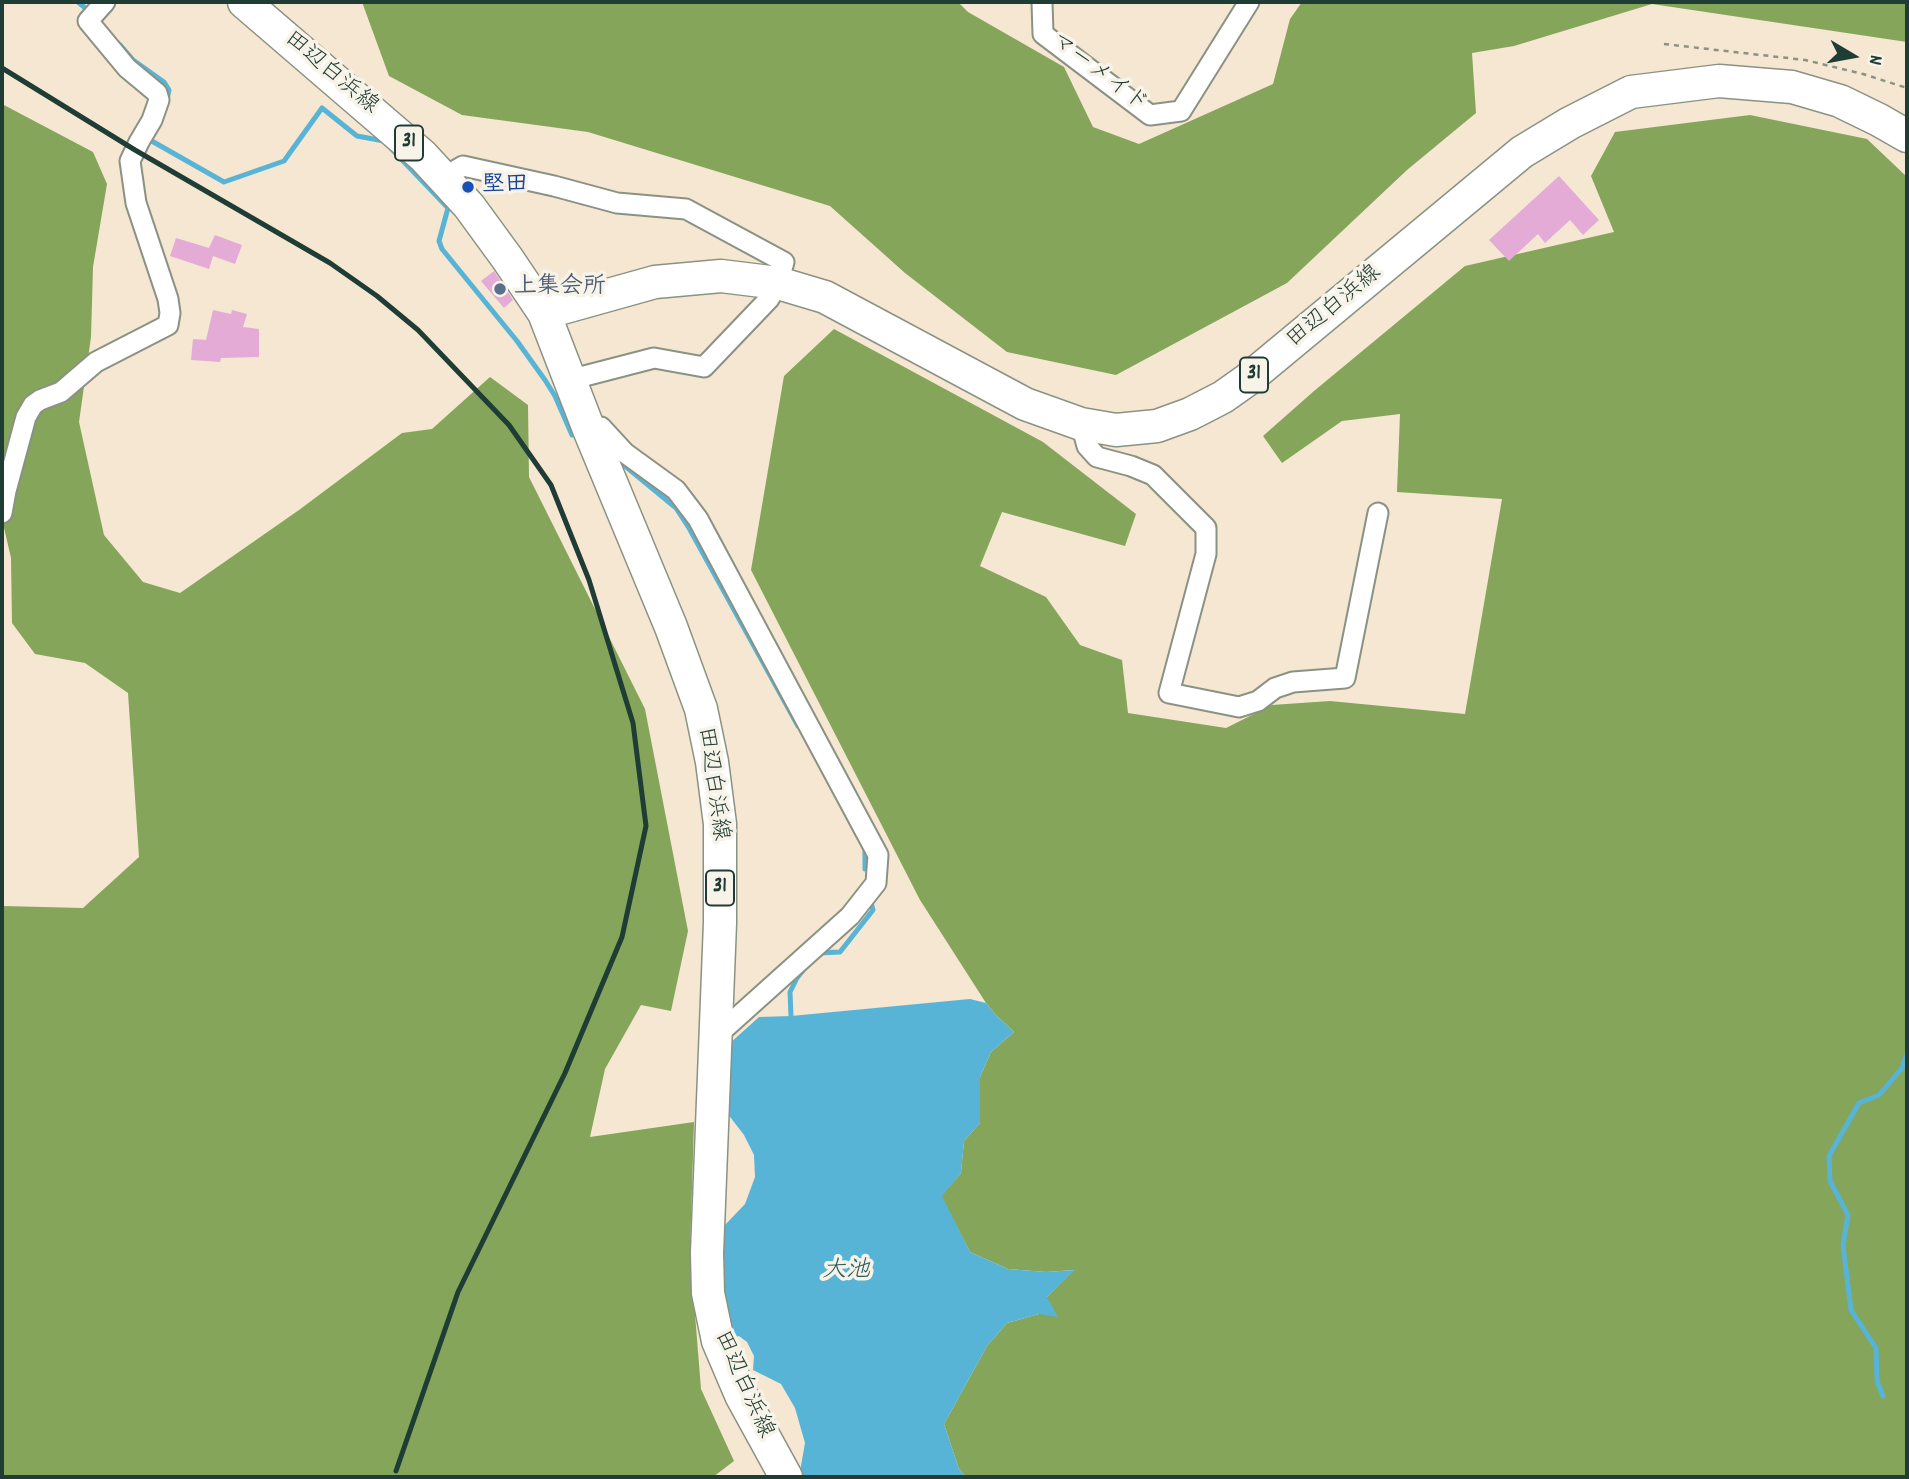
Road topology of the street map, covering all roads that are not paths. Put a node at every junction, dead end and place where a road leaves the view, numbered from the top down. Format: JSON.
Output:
{"nodes":[{"id":1,"x":244,"y":2,"type":"edge"},
{"id":2,"x":1042,"y":2,"type":"edge"},
{"id":3,"x":1249,"y":2,"type":"edge"},
{"id":4,"x":98,"y":10,"type":"edge"},
{"id":5,"x":1907,"y":136,"type":"edge"},
{"id":6,"x":444,"y":177,"type":"junction"},
{"id":7,"x":778,"y":283,"type":"junction"},
{"id":8,"x":544,"y":313,"type":"junction"},
{"id":9,"x":569,"y":380,"type":"junction"},
{"id":10,"x":1081,"y":424,"type":"junction"},
{"id":11,"x":588,"y":427,"type":"junction"},
{"id":12,"x":4,"y":490,"type":"edge"},
{"id":13,"x":2,"y":513,"type":"edge"},
{"id":14,"x":1378,"y":513,"type":"dead end"},
{"id":15,"x":715,"y":1034,"type":"junction"},
{"id":16,"x":786,"y":1477,"type":"edge"}],
"edges":[{"from":1,"to":6,"type":"main road","name":"田辺白浜線","number":"31"},
{"from":2,"to":3,"type":"street","name":"マーメイド"},
{"from":4,"to":12,"type":"street"},
{"from":5,"to":10,"type":"main road","name":"田辺白浜線","number":"31"},
{"from":6,"to":7,"type":"street"},
{"from":6,"to":8,"type":"main road","name":"田辺白浜線","number":"31"},
{"from":7,"to":8,"type":"main road","name":"田辺白浜線","number":"31"},
{"from":7,"to":9,"type":"street"},
{"from":7,"to":10,"type":"main road","name":"田辺白浜線","number":"31"},
{"from":8,"to":9,"type":"main road","name":"田辺白浜線","number":"31"},
{"from":9,"to":11,"type":"main road","name":"田辺白浜線","number":"31"},
{"from":10,"to":14,"type":"street"},
{"from":11,"to":15,"type":"main road","name":"田辺白浜線","number":"31"},
{"from":11,"to":15,"type":"street"},
{"from":12,"to":13,"type":"street"},
{"from":15,"to":16,"type":"main road","name":"田辺白浜線","number":"31"}]}
